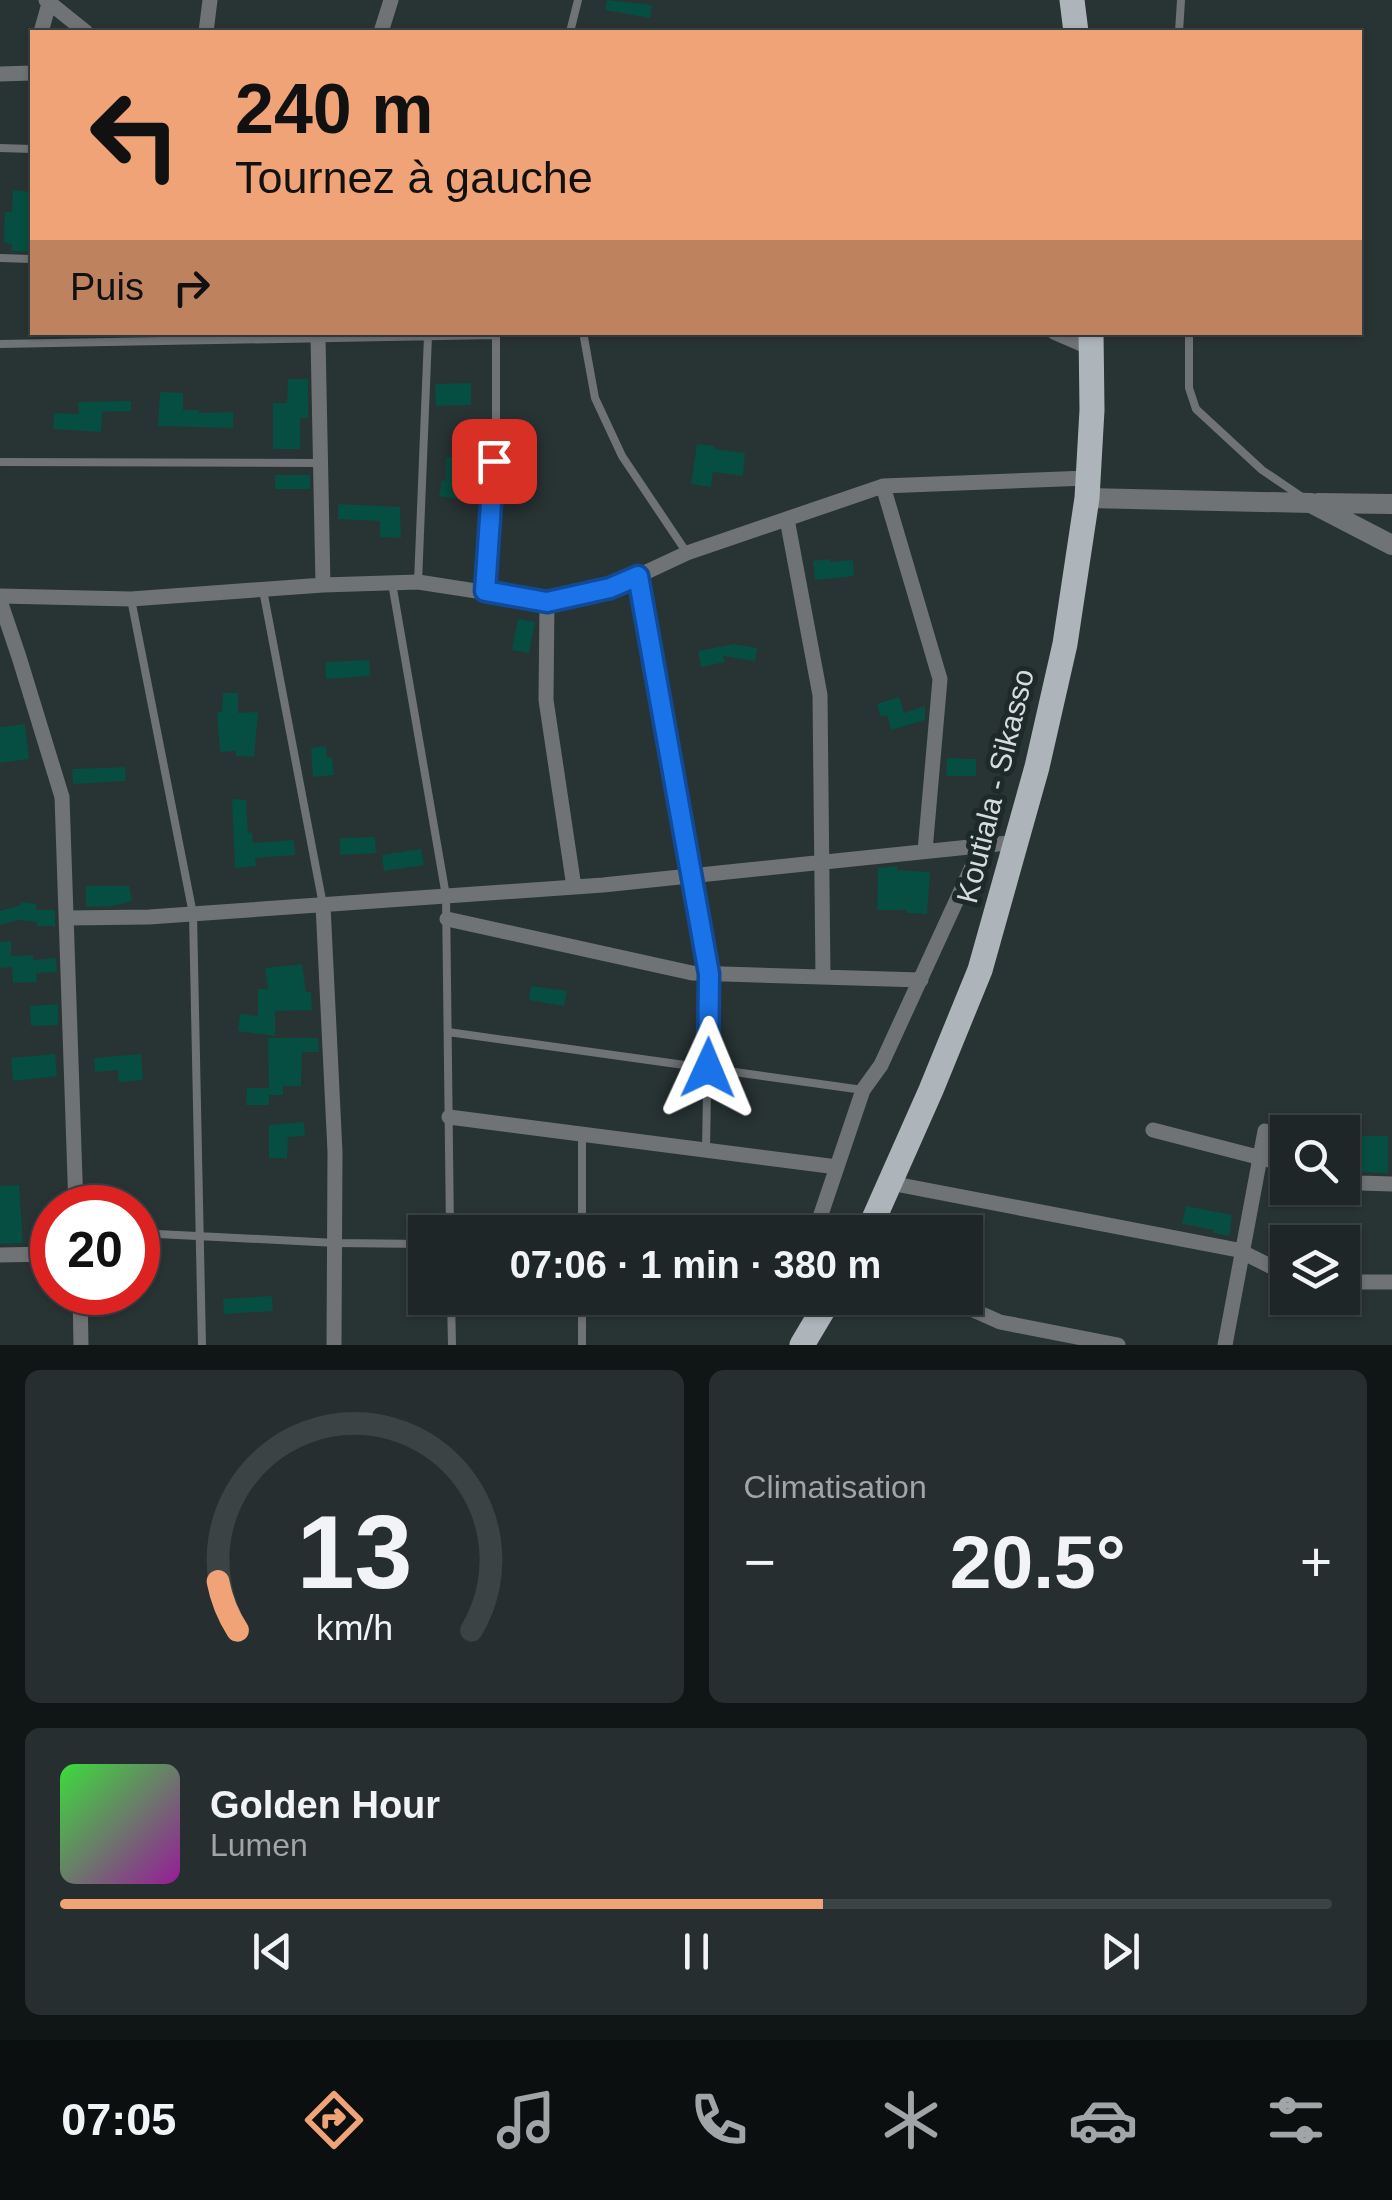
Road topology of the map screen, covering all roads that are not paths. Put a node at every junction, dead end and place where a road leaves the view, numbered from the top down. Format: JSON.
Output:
{"nodes":[{"id":1,"x":210,"y":0,"type":"edge"},
{"id":2,"x":391,"y":0,"type":"edge"},
{"id":3,"x":578,"y":0,"type":"edge"},
{"id":4,"x":1072,"y":0,"type":"edge"},
{"id":5,"x":1181,"y":0,"type":"edge"},
{"id":6,"x":48,"y":1,"type":"edge"},
{"id":7,"x":41,"y":30,"type":"edge"},
{"id":8,"x":84,"y":30,"type":"edge"},
{"id":9,"x":206,"y":30,"type":"edge"},
{"id":10,"x":383,"y":30,"type":"edge"},
{"id":11,"x":570,"y":30,"type":"edge"},
{"id":12,"x":1076,"y":30,"type":"edge"},
{"id":13,"x":1179,"y":30,"type":"edge"},
{"id":14,"x":30,"y":71,"type":"edge"},
{"id":15,"x":0,"y":74,"type":"edge"},
{"id":16,"x":0,"y":148,"type":"edge"},
{"id":17,"x":30,"y":150,"type":"edge"},
{"id":18,"x":0,"y":258,"type":"edge"},
{"id":19,"x":30,"y":259,"type":"edge"},
{"id":20,"x":462,"y":335,"type":"edge"},
{"id":21,"x":496,"y":335,"type":"edge"},
{"id":22,"x":584,"y":335,"type":"edge"},
{"id":23,"x":1189,"y":335,"type":"edge"},
{"id":24,"x":267,"y":336,"type":"edge"},
{"id":25,"x":428,"y":336,"type":"junction"},
{"id":26,"x":318,"y":338,"type":"junction"},
{"id":27,"x":1091,"y":340,"type":"edge"},
{"id":28,"x":0,"y":344,"type":"edge"},
{"id":29,"x":0,"y":462,"type":"edge"},
{"id":30,"x":321,"y":464,"type":"junction"},
{"id":31,"x":883,"y":486,"type":"junction"},
{"id":32,"x":1087,"y":488,"type":"junction"},
{"id":33,"x":1311,"y":503,"type":"junction"},
{"id":34,"x":1392,"y":504,"type":"edge"},
{"id":35,"x":788,"y":519,"type":"junction"},
{"id":36,"x":1392,"y":545,"type":"edge"},
{"id":37,"x":687,"y":554,"type":"junction"},
{"id":38,"x":638,"y":576,"type":"junction"},
{"id":39,"x":418,"y":582,"type":"junction"},
{"id":40,"x":392,"y":583,"type":"junction"},
{"id":41,"x":322,"y":585,"type":"junction"},
{"id":42,"x":263,"y":590,"type":"junction"},
{"id":43,"x":485,"y":591,"type":"junction"},
{"id":44,"x":131,"y":598,"type":"junction"},
{"id":45,"x":0,"y":599,"type":"edge"},
{"id":46,"x":547,"y":602,"type":"junction"},
{"id":47,"x":20,"y":656,"type":"junction"},
{"id":48,"x":0,"y":658,"type":"edge"},
{"id":49,"x":1018,"y":842,"type":"junction"},
{"id":50,"x":982,"y":845,"type":"junction"},
{"id":51,"x":925,"y":851,"type":"junction"},
{"id":52,"x":822,"y":862,"type":"junction"},
{"id":53,"x":690,"y":876,"type":"junction"},
{"id":54,"x":574,"y":887,"type":"junction"},
{"id":55,"x":446,"y":896,"type":"junction"},
{"id":56,"x":323,"y":905,"type":"junction"},
{"id":57,"x":193,"y":914,"type":"junction"},
{"id":58,"x":66,"y":918,"type":"junction"},
{"id":59,"x":446,"y":919,"type":"junction"},
{"id":60,"x":709,"y":974,"type":"junction"},
{"id":61,"x":822,"y":977,"type":"junction"},
{"id":62,"x":921,"y":980,"type":"junction"},
{"id":63,"x":448,"y":1032,"type":"junction"},
{"id":64,"x":708,"y":1068,"type":"junction"},
{"id":65,"x":863,"y":1090,"type":"junction"},
{"id":66,"x":449,"y":1117,"type":"junction"},
{"id":67,"x":1153,"y":1130,"type":"dead end"},
{"id":68,"x":1265,"y":1132,"type":"dead end"},
{"id":69,"x":582,"y":1134,"type":"junction"},
{"id":70,"x":706,"y":1150,"type":"junction"},
{"id":71,"x":1260,"y":1158,"type":"junction"},
{"id":72,"x":1270,"y":1160,"type":"edge"},
{"id":73,"x":837,"y":1168,"type":"junction"},
{"id":74,"x":890,"y":1183,"type":"junction"},
{"id":75,"x":1360,"y":1184,"type":"edge"},
{"id":76,"x":1392,"y":1184,"type":"edge"},
{"id":77,"x":75,"y":1185,"type":"edge"},
{"id":78,"x":450,"y":1215,"type":"edge"},
{"id":79,"x":582,"y":1215,"type":"edge"},
{"id":80,"x":821,"y":1215,"type":"edge"},
{"id":81,"x":876,"y":1215,"type":"edge"},
{"id":82,"x":160,"y":1233,"type":"edge"},
{"id":83,"x":200,"y":1234,"type":"junction"},
{"id":84,"x":336,"y":1243,"type":"junction"},
{"id":85,"x":408,"y":1244,"type":"edge"},
{"id":86,"x":1242,"y":1252,"type":"junction"},
{"id":87,"x":30,"y":1254,"type":"edge"},
{"id":88,"x":0,"y":1255,"type":"edge"},
{"id":89,"x":1270,"y":1266,"type":"edge"},
{"id":90,"x":1360,"y":1282,"type":"edge"},
{"id":91,"x":1392,"y":1282,"type":"edge"},
{"id":92,"x":983,"y":1314,"type":"edge"},
{"id":93,"x":80,"y":1315,"type":"edge"},
{"id":94,"x":451,"y":1315,"type":"edge"},
{"id":95,"x":582,"y":1315,"type":"edge"},
{"id":96,"x":820,"y":1315,"type":"edge"},
{"id":97,"x":81,"y":1345,"type":"edge"},
{"id":98,"x":202,"y":1345,"type":"edge"},
{"id":99,"x":334,"y":1345,"type":"edge"},
{"id":100,"x":452,"y":1345,"type":"edge"},
{"id":101,"x":582,"y":1345,"type":"edge"},
{"id":102,"x":802,"y":1345,"type":"edge"},
{"id":103,"x":1118,"y":1345,"type":"edge"},
{"id":104,"x":1225,"y":1345,"type":"edge"}],
"edges":[{"from":1,"to":9,"type":"street"},
{"from":2,"to":10,"type":"street"},
{"from":3,"to":11,"type":"lane"},
{"from":4,"to":12,"type":"main road"},
{"from":5,"to":13,"type":"lane"},
{"from":6,"to":7,"type":"street"},
{"from":6,"to":8,"type":"street"},
{"from":14,"to":15,"type":"street"},
{"from":16,"to":17,"type":"lane"},
{"from":18,"to":19,"type":"lane"},
{"from":20,"to":25,"type":"lane"},
{"from":21,"to":43,"type":"lane"},
{"from":22,"to":37,"type":"lane"},
{"from":23,"to":33,"type":"lane"},
{"from":24,"to":26,"type":"lane"},
{"from":24,"to":28,"type":"lane"},
{"from":25,"to":26,"type":"lane"},
{"from":25,"to":39,"type":"lane"},
{"from":26,"to":30,"type":"street"},
{"from":27,"to":32,"type":"main road","name":"Koutiala - Sikasso"},
{"from":29,"to":30,"type":"lane"},
{"from":30,"to":41,"type":"street"},
{"from":31,"to":32,"type":"street"},
{"from":31,"to":35,"type":"street"},
{"from":31,"to":51,"type":"street"},
{"from":32,"to":33,"type":"street"},
{"from":32,"to":49,"type":"main road","name":"Koutiala - Sikasso"},
{"from":33,"to":34,"type":"street"},
{"from":33,"to":36,"type":"street"},
{"from":35,"to":37,"type":"street"},
{"from":35,"to":52,"type":"street"},
{"from":37,"to":38,"type":"street"},
{"from":38,"to":46,"type":"street"},
{"from":38,"to":53,"type":"lane"},
{"from":39,"to":40,"type":"street"},
{"from":39,"to":43,"type":"street"},
{"from":40,"to":41,"type":"street"},
{"from":40,"to":55,"type":"lane"},
{"from":41,"to":42,"type":"street"},
{"from":42,"to":44,"type":"street"},
{"from":42,"to":56,"type":"lane"},
{"from":43,"to":46,"type":"street"},
{"from":44,"to":45,"type":"street"},
{"from":44,"to":57,"type":"lane"},
{"from":45,"to":47,"type":"street"},
{"from":46,"to":54,"type":"street"},
{"from":47,"to":48,"type":"street"},
{"from":47,"to":58,"type":"street"},
{"from":49,"to":50,"type":"street"},
{"from":49,"to":74,"type":"main road","name":"Koutiala - Sikasso"},
{"from":50,"to":51,"type":"street"},
{"from":50,"to":62,"type":"street"},
{"from":51,"to":52,"type":"street"},
{"from":52,"to":53,"type":"street"},
{"from":52,"to":61,"type":"street"},
{"from":53,"to":54,"type":"street"},
{"from":53,"to":60,"type":"lane"},
{"from":54,"to":55,"type":"street"},
{"from":55,"to":56,"type":"street"},
{"from":55,"to":59,"type":"lane"},
{"from":56,"to":57,"type":"street"},
{"from":56,"to":84,"type":"street"},
{"from":57,"to":58,"type":"street"},
{"from":57,"to":83,"type":"lane"},
{"from":58,"to":77,"type":"street"},
{"from":59,"to":60,"type":"street"},
{"from":59,"to":63,"type":"lane"},
{"from":60,"to":61,"type":"street"},
{"from":60,"to":64,"type":"lane"},
{"from":61,"to":62,"type":"street"},
{"from":62,"to":65,"type":"street"},
{"from":63,"to":64,"type":"lane"},
{"from":63,"to":66,"type":"lane"},
{"from":64,"to":65,"type":"lane"},
{"from":64,"to":70,"type":"lane"},
{"from":65,"to":73,"type":"street"},
{"from":66,"to":69,"type":"street"},
{"from":66,"to":78,"type":"lane"},
{"from":67,"to":71,"type":"street"},
{"from":68,"to":71,"type":"street"},
{"from":69,"to":70,"type":"street"},
{"from":69,"to":79,"type":"lane"},
{"from":70,"to":73,"type":"street"},
{"from":71,"to":72,"type":"street"},
{"from":71,"to":86,"type":"street"},
{"from":73,"to":80,"type":"street"},
{"from":74,"to":81,"type":"main road","name":"Koutiala - Sikasso"},
{"from":74,"to":86,"type":"street"},
{"from":75,"to":76,"type":"street"},
{"from":82,"to":83,"type":"lane"},
{"from":83,"to":84,"type":"lane"},
{"from":83,"to":98,"type":"lane"},
{"from":84,"to":85,"type":"lane"},
{"from":84,"to":99,"type":"street"},
{"from":86,"to":89,"type":"street"},
{"from":86,"to":104,"type":"street"},
{"from":87,"to":88,"type":"street"},
{"from":90,"to":91,"type":"street"},
{"from":92,"to":103,"type":"street"},
{"from":93,"to":97,"type":"street"},
{"from":94,"to":100,"type":"lane"},
{"from":95,"to":101,"type":"lane"},
{"from":96,"to":102,"type":"main road"}]}
